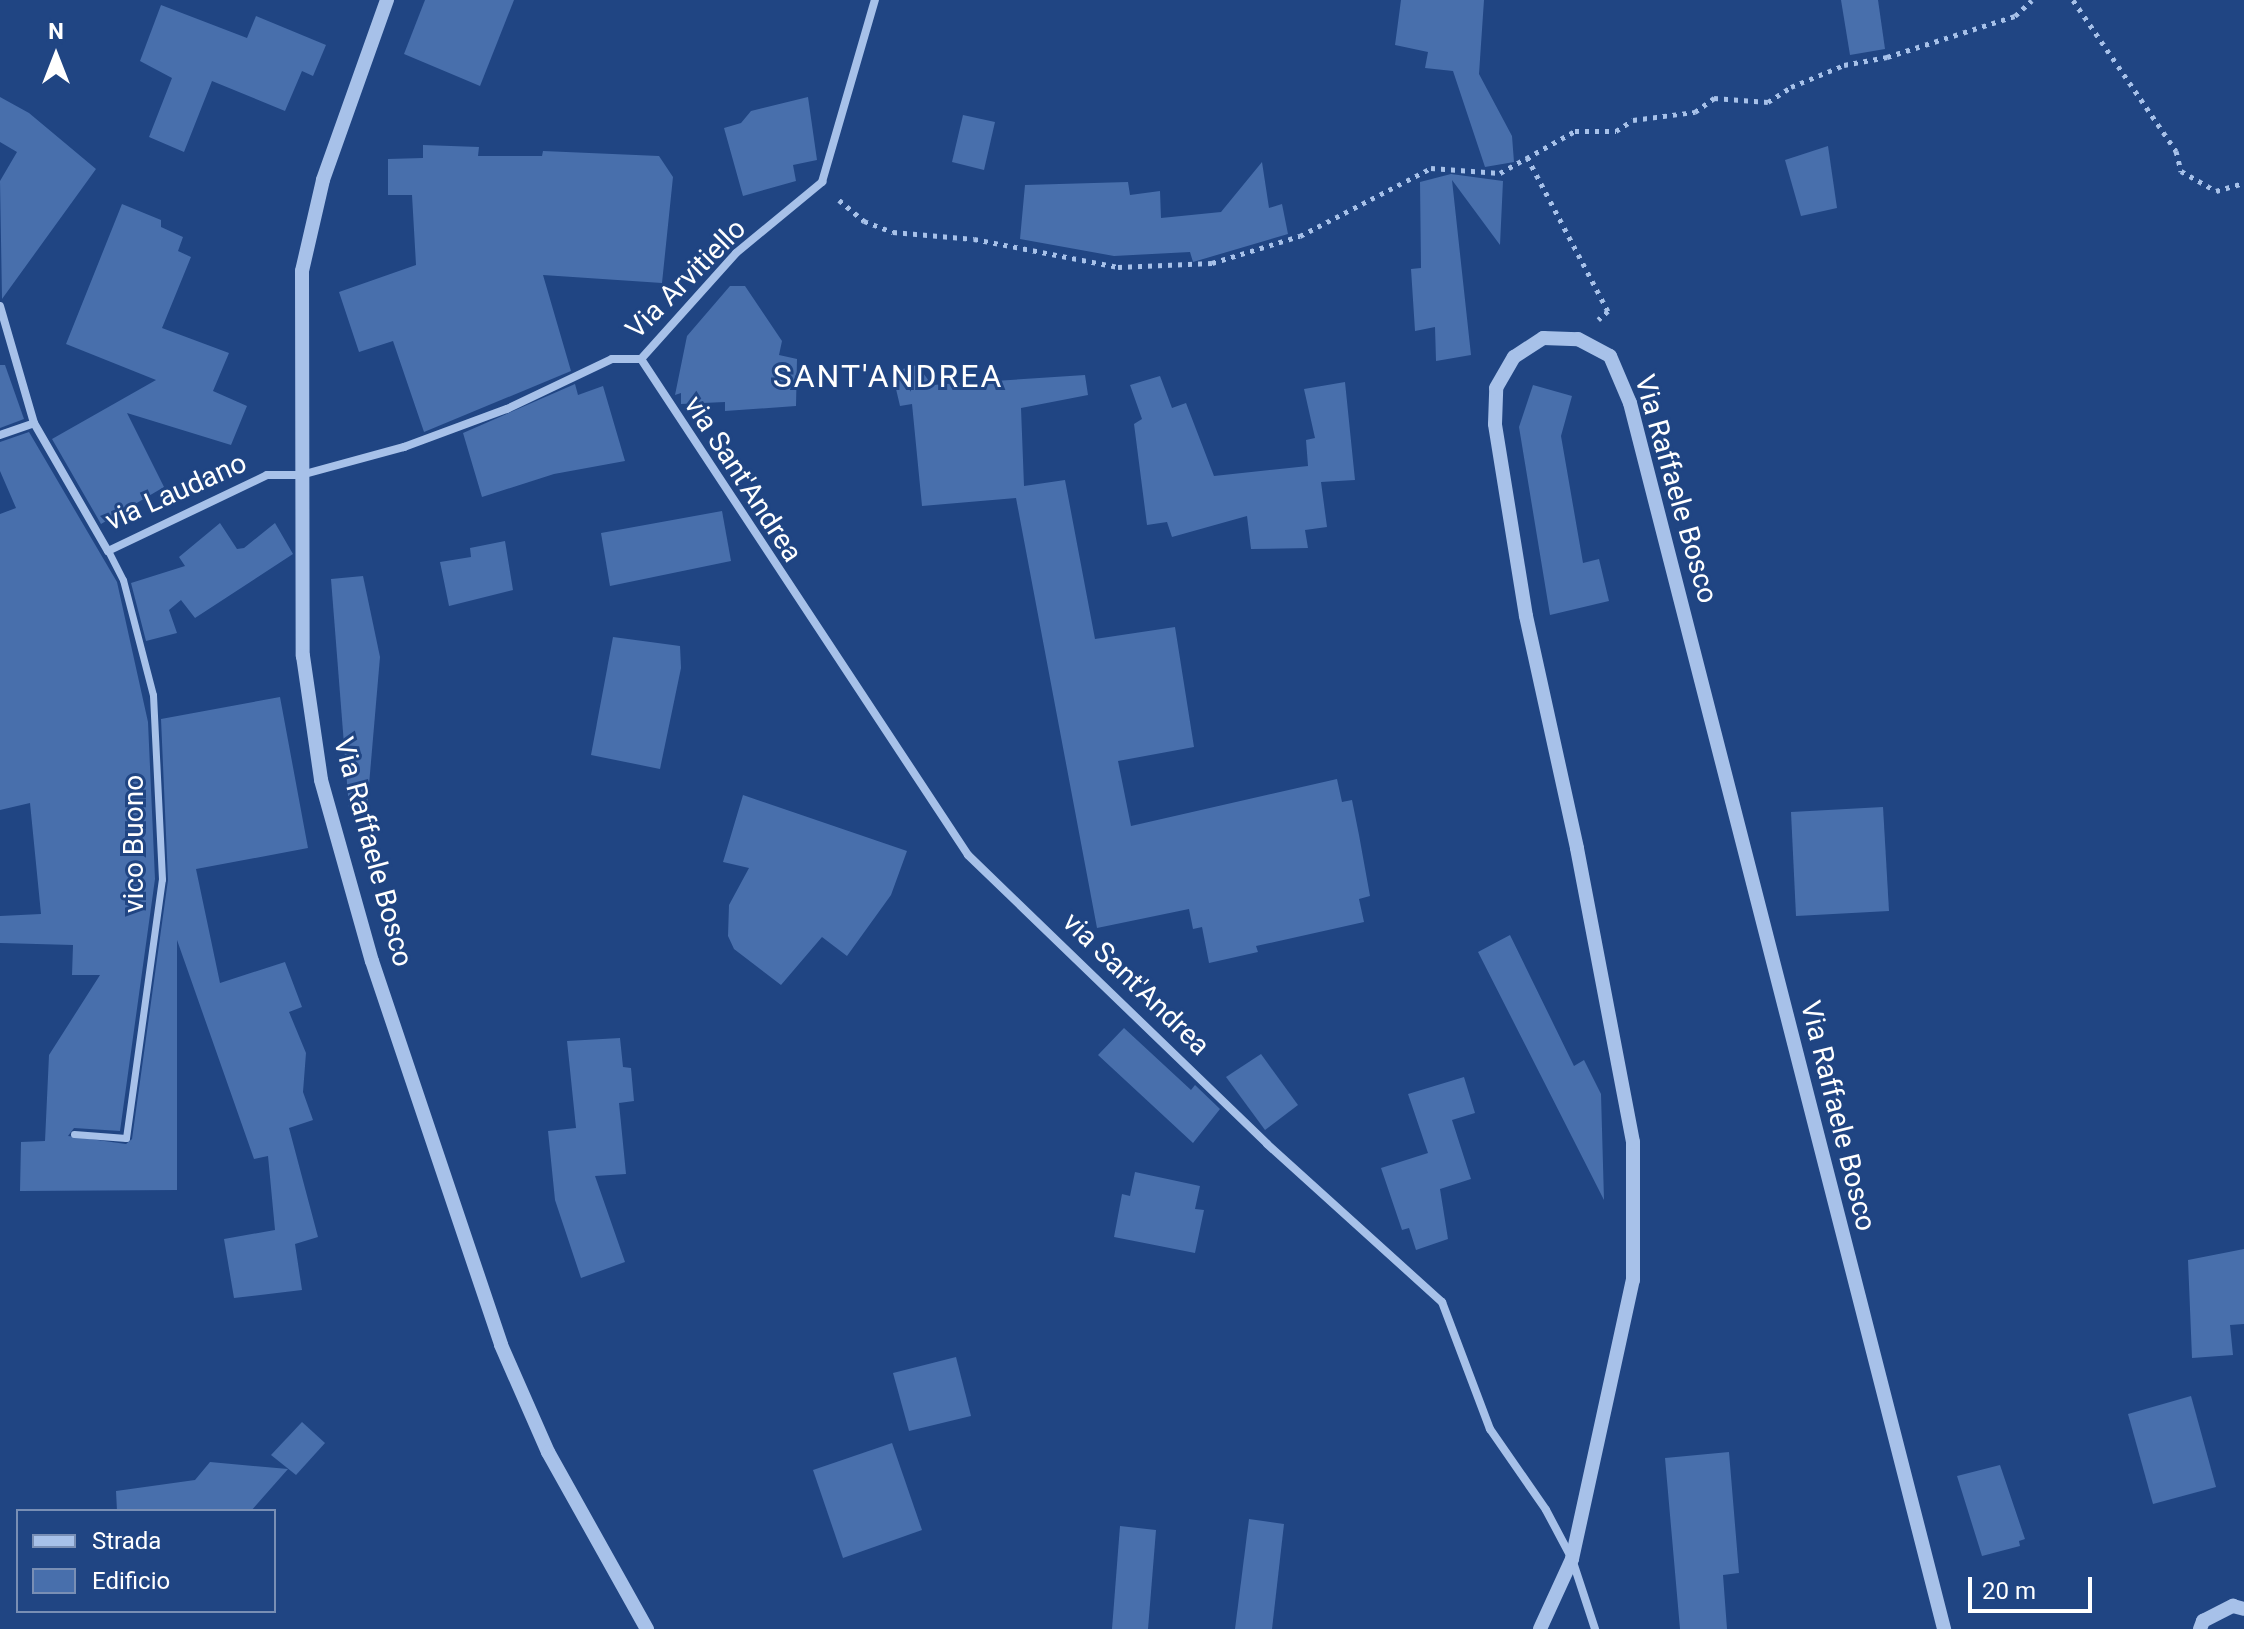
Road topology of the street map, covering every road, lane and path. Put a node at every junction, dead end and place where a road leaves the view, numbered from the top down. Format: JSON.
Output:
{"nodes":[{"id":1,"x":387,"y":0,"type":"edge"},
{"id":2,"x":875,"y":0,"type":"edge"},
{"id":3,"x":2032,"y":0,"type":"edge"},
{"id":4,"x":2073,"y":0,"type":"edge"},
{"id":5,"x":1527,"y":157,"type":"junction"},
{"id":6,"x":822,"y":182,"type":"junction"},
{"id":7,"x":2244,"y":183,"type":"edge"},
{"id":8,"x":0,"y":306,"type":"edge"},
{"id":9,"x":1578,"y":339,"type":"junction"},
{"id":10,"x":641,"y":359,"type":"junction"},
{"id":11,"x":34,"y":423,"type":"junction"},
{"id":12,"x":0,"y":435,"type":"edge"},
{"id":13,"x":301,"y":475,"type":"junction"},
{"id":14,"x":108,"y":551,"type":"junction"},
{"id":15,"x":74,"y":1134,"type":"dead end"},
{"id":16,"x":1572,"y":1559,"type":"junction"},
{"id":17,"x":2244,"y":1609,"type":"edge"},
{"id":18,"x":647,"y":1629,"type":"edge"},
{"id":19,"x":1540,"y":1629,"type":"edge"},
{"id":20,"x":1595,"y":1629,"type":"edge"},
{"id":21,"x":1944,"y":1629,"type":"edge"},
{"id":22,"x":2200,"y":1629,"type":"edge"}],
"edges":[{"from":1,"to":13,"type":"street","name":"Via Raffaele Bosco"},
{"from":2,"to":6,"type":"street"},
{"from":3,"to":5,"type":"path"},
{"from":4,"to":7,"type":"path"},
{"from":5,"to":6,"type":"path"},
{"from":5,"to":9,"type":"path"},
{"from":6,"to":10,"type":"street","name":"Via Arvitiello"},
{"from":8,"to":11,"type":"street","name":"via Laudano"},
{"from":9,"to":16,"type":"street"},
{"from":9,"to":21,"type":"street","name":"Via Raffaele Bosco"},
{"from":10,"to":13,"type":"street","name":"Via Arvitiello"},
{"from":10,"to":16,"type":"street","name":"via Sant'Andrea"},
{"from":11,"to":12,"type":"street"},
{"from":11,"to":14,"type":"street","name":"via Laudano"},
{"from":13,"to":14,"type":"street","name":"via Laudano"},
{"from":13,"to":18,"type":"street","name":"Via Raffaele Bosco"},
{"from":14,"to":15,"type":"street","name":"vico Buono"},
{"from":16,"to":19,"type":"street"},
{"from":16,"to":20,"type":"street","name":"via Sant'Andrea"},
{"from":17,"to":22,"type":"street"}]}
